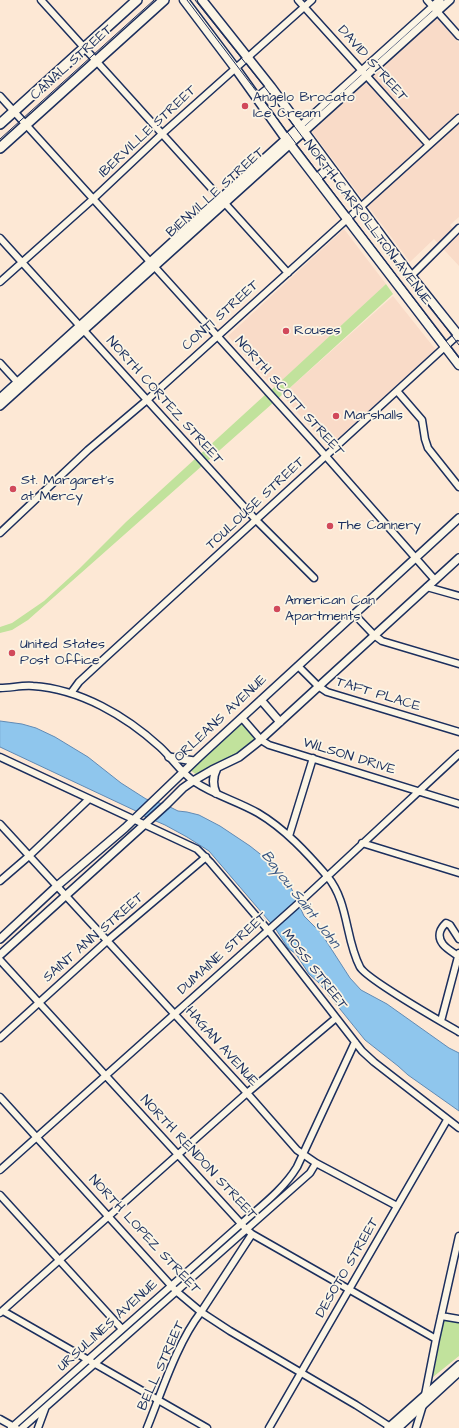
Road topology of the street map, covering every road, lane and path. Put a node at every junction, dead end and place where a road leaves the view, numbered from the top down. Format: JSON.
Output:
{"nodes":[{"id":1,"x":41,"y":0,"type":"edge"},
{"id":2,"x":137,"y":0,"type":"edge"},
{"id":3,"x":164,"y":0,"type":"edge"},
{"id":4,"x":184,"y":0,"type":"edge"},
{"id":5,"x":202,"y":0,"type":"edge"},
{"id":6,"x":298,"y":0,"type":"edge"},
{"id":7,"x":312,"y":0,"type":"edge"},
{"id":8,"x":427,"y":0,"type":"edge"},
{"id":9,"x":440,"y":0,"type":"edge"},
{"id":10,"x":450,"y":0,"type":"edge"},
{"id":11,"x":304,"y":7,"type":"junction"},
{"id":12,"x":435,"y":9,"type":"junction"},
{"id":13,"x":224,"y":28,"type":"junction"},
{"id":14,"x":459,"y":36,"type":"edge"},
{"id":15,"x":213,"y":38,"type":"junction"},
{"id":16,"x":84,"y":48,"type":"junction"},
{"id":17,"x":248,"y":58,"type":"junction"},
{"id":18,"x":96,"y":60,"type":"junction"},
{"id":19,"x":236,"y":69,"type":"junction"},
{"id":20,"x":364,"y":73,"type":"junction"},
{"id":21,"x":271,"y":87,"type":"junction"},
{"id":22,"x":0,"y":96,"type":"edge"},
{"id":23,"x":257,"y":98,"type":"junction"},
{"id":24,"x":14,"y":111,"type":"junction"},
{"id":25,"x":459,"y":118,"type":"edge"},
{"id":26,"x":0,"y":124,"type":"edge"},
{"id":27,"x":26,"y":124,"type":"junction"},
{"id":28,"x":302,"y":129,"type":"junction"},
{"id":29,"x":163,"y":133,"type":"junction"},
{"id":30,"x":288,"y":141,"type":"junction"},
{"id":31,"x":429,"y":145,"type":"junction"},
{"id":32,"x":0,"y":148,"type":"edge"},
{"id":33,"x":330,"y":167,"type":"junction"},
{"id":34,"x":317,"y":178,"type":"junction"},
{"id":35,"x":93,"y":200,"type":"junction"},
{"id":36,"x":223,"y":200,"type":"junction"},
{"id":37,"x":360,"y":208,"type":"junction"},
{"id":38,"x":348,"y":218,"type":"junction"},
{"id":39,"x":459,"y":228,"type":"edge"},
{"id":40,"x":0,"y":238,"type":"edge"},
{"id":41,"x":22,"y":262,"type":"junction"},
{"id":42,"x":152,"y":265,"type":"junction"},
{"id":43,"x":288,"y":273,"type":"junction"},
{"id":44,"x":411,"y":276,"type":"junction"},
{"id":45,"x":0,"y":282,"type":"edge"},
{"id":46,"x":399,"y":285,"type":"junction"},
{"id":47,"x":82,"y":328,"type":"junction"},
{"id":48,"x":459,"y":335,"type":"edge"},
{"id":49,"x":218,"y":336,"type":"junction"},
{"id":50,"x":446,"y":347,"type":"junction"},
{"id":51,"x":0,"y":363,"type":"edge"},
{"id":52,"x":459,"y":365,"type":"edge"},
{"id":53,"x":20,"y":384,"type":"junction"},
{"id":54,"x":397,"y":391,"type":"junction"},
{"id":55,"x":0,"y":398,"type":"edge"},
{"id":56,"x":147,"y":400,"type":"junction"},
{"id":57,"x":0,"y":406,"type":"edge"},
{"id":58,"x":326,"y":456,"type":"junction"},
{"id":59,"x":459,"y":487,"type":"edge"},
{"id":60,"x":459,"y":518,"type":"edge"},
{"id":61,"x":256,"y":520,"type":"junction"},
{"id":62,"x":0,"y":533,"type":"edge"},
{"id":63,"x":415,"y":558,"type":"junction"},
{"id":64,"x":459,"y":558,"type":"edge"},
{"id":65,"x":314,"y":578,"type":"dead end"},
{"id":66,"x":435,"y":580,"type":"junction"},
{"id":67,"x":427,"y":587,"type":"junction"},
{"id":68,"x":459,"y":596,"type":"edge"},
{"id":69,"x":354,"y":614,"type":"junction"},
{"id":70,"x":374,"y":636,"type":"junction"},
{"id":71,"x":459,"y":664,"type":"edge"},
{"id":72,"x":298,"y":666,"type":"junction"},
{"id":73,"x":318,"y":686,"type":"junction"},
{"id":74,"x":0,"y":688,"type":"edge"},
{"id":75,"x":71,"y":693,"type":"junction"},
{"id":76,"x":261,"y":700,"type":"junction"},
{"id":77,"x":242,"y":718,"type":"junction"},
{"id":78,"x":280,"y":722,"type":"junction"},
{"id":79,"x":459,"y":732,"type":"edge"},
{"id":80,"x":261,"y":740,"type":"junction"},
{"id":81,"x":459,"y":754,"type":"edge"},
{"id":82,"x":0,"y":757,"type":"edge"},
{"id":83,"x":169,"y":757,"type":"junction"},
{"id":84,"x":313,"y":758,"type":"junction"},
{"id":85,"x":194,"y":761,"type":"junction"},
{"id":86,"x":217,"y":768,"type":"junction"},
{"id":87,"x":183,"y":772,"type":"junction"},
{"id":88,"x":193,"y":781,"type":"junction"},
{"id":89,"x":418,"y":791,"type":"junction"},
{"id":90,"x":216,"y":793,"type":"junction"},
{"id":91,"x":89,"y":798,"type":"junction"},
{"id":92,"x":459,"y":804,"type":"edge"},
{"id":93,"x":136,"y":817,"type":"junction"},
{"id":94,"x":146,"y":823,"type":"junction"},
{"id":95,"x":0,"y":824,"type":"edge"},
{"id":96,"x":289,"y":836,"type":"junction"},
{"id":97,"x":362,"y":843,"type":"junction"},
{"id":98,"x":29,"y":856,"type":"junction"},
{"id":99,"x":206,"y":857,"type":"junction"},
{"id":100,"x":459,"y":873,"type":"edge"},
{"id":101,"x":327,"y":876,"type":"junction"},
{"id":102,"x":0,"y":881,"type":"edge"},
{"id":103,"x":57,"y":886,"type":"junction"},
{"id":104,"x":65,"y":895,"type":"junction"},
{"id":105,"x":270,"y":928,"type":"junction"},
{"id":106,"x":0,"y":939,"type":"edge"},
{"id":107,"x":459,"y":939,"type":"edge"},
{"id":108,"x":107,"y":941,"type":"junction"},
{"id":109,"x":459,"y":954,"type":"edge"},
{"id":110,"x":0,"y":955,"type":"edge"},
{"id":111,"x":0,"y":960,"type":"edge"},
{"id":112,"x":39,"y":1002,"type":"junction"},
{"id":113,"x":174,"y":1014,"type":"junction"},
{"id":114,"x":336,"y":1018,"type":"junction"},
{"id":115,"x":441,"y":1021,"type":"junction"},
{"id":116,"x":459,"y":1032,"type":"edge"},
{"id":117,"x":0,"y":1038,"type":"edge"},
{"id":118,"x":355,"y":1042,"type":"junction"},
{"id":119,"x":105,"y":1075,"type":"junction"},
{"id":120,"x":247,"y":1094,"type":"junction"},
{"id":121,"x":0,"y":1097,"type":"edge"},
{"id":122,"x":447,"y":1120,"type":"junction"},
{"id":123,"x":459,"y":1128,"type":"edge"},
{"id":124,"x":36,"y":1137,"type":"junction"},
{"id":125,"x":178,"y":1155,"type":"junction"},
{"id":126,"x":303,"y":1155,"type":"junction"},
{"id":127,"x":316,"y":1163,"type":"junction"},
{"id":128,"x":0,"y":1170,"type":"edge"},
{"id":129,"x":0,"y":1195,"type":"edge"},
{"id":130,"x":398,"y":1206,"type":"junction"},
{"id":131,"x":108,"y":1216,"type":"junction"},
{"id":132,"x":243,"y":1226,"type":"junction"},
{"id":133,"x":252,"y":1234,"type":"junction"},
{"id":134,"x":459,"y":1236,"type":"edge"},
{"id":135,"x":59,"y":1260,"type":"junction"},
{"id":136,"x":172,"y":1286,"type":"junction"},
{"id":137,"x":349,"y":1290,"type":"junction"},
{"id":138,"x":176,"y":1291,"type":"junction"},
{"id":139,"x":1,"y":1312,"type":"edge"},
{"id":140,"x":201,"y":1312,"type":"junction"},
{"id":141,"x":441,"y":1316,"type":"junction"},
{"id":142,"x":459,"y":1319,"type":"edge"},
{"id":143,"x":122,"y":1329,"type":"junction"},
{"id":144,"x":436,"y":1338,"type":"junction"},
{"id":145,"x":88,"y":1360,"type":"junction"},
{"id":146,"x":95,"y":1364,"type":"junction"},
{"id":147,"x":459,"y":1365,"type":"edge"},
{"id":148,"x":459,"y":1372,"type":"edge"},
{"id":149,"x":301,"y":1373,"type":"junction"},
{"id":150,"x":425,"y":1394,"type":"junction"},
{"id":151,"x":158,"y":1400,"type":"junction"},
{"id":152,"x":423,"y":1405,"type":"junction"},
{"id":153,"x":46,"y":1406,"type":"junction"},
{"id":154,"x":0,"y":1419,"type":"edge"},
{"id":155,"x":13,"y":1427,"type":"edge"},
{"id":156,"x":390,"y":1427,"type":"edge"},
{"id":157,"x":22,"y":1428,"type":"edge"},
{"id":158,"x":38,"y":1428,"type":"edge"},
{"id":159,"x":147,"y":1428,"type":"edge"},
{"id":160,"x":207,"y":1428,"type":"edge"},
{"id":161,"x":270,"y":1428,"type":"edge"},
{"id":162,"x":398,"y":1428,"type":"edge"},
{"id":163,"x":416,"y":1428,"type":"edge"}],
"edges":[{"from":1,"to":16,"type":"street"},
{"from":2,"to":16,"type":"main road","name":"CANAL STREET"},
{"from":3,"to":18,"type":"main road","name":"CANAL STREET"},
{"from":4,"to":15,"type":"main road","name":"NORTH CARROLLTON AVENUE"},
{"from":5,"to":13,"type":"main road","name":"NORTH CARROLLTON AVENUE"},
{"from":6,"to":11,"type":"street","name":"DAVID STREET"},
{"from":7,"to":11,"type":"street","name":"IBERVILLE STREET"},
{"from":8,"to":12,"type":"street"},
{"from":9,"to":12,"type":"street","name":"BIENVILLE STREET"},
{"from":10,"to":12,"type":"street","name":"BIENVILLE STREET"},
{"from":11,"to":17,"type":"street","name":"IBERVILLE STREET"},
{"from":11,"to":20,"type":"street","name":"DAVID STREET"},
{"from":12,"to":14,"type":"street"},
{"from":12,"to":20,"type":"street","name":"BIENVILLE STREET"},
{"from":13,"to":15,"type":"main road"},
{"from":13,"to":17,"type":"main road","name":"NORTH CARROLLTON AVENUE"},
{"from":15,"to":19,"type":"main road","name":"NORTH CARROLLTON AVENUE"},
{"from":16,"to":18,"type":"street"},
{"from":16,"to":24,"type":"main road","name":"CANAL STREET"},
{"from":17,"to":19,"type":"street","name":"IBERVILLE STREET"},
{"from":17,"to":21,"type":"main road","name":"NORTH CARROLLTON AVENUE"},
{"from":18,"to":27,"type":"main road","name":"CANAL STREET"},
{"from":18,"to":29,"type":"street"},
{"from":19,"to":23,"type":"main road","name":"NORTH CARROLLTON AVENUE"},
{"from":19,"to":29,"type":"street","name":"IBERVILLE STREET"},
{"from":20,"to":28,"type":"street","name":"BIENVILLE STREET"},
{"from":20,"to":31,"type":"street","name":"DAVID STREET"},
{"from":21,"to":23,"type":"main road"},
{"from":21,"to":28,"type":"main road","name":"NORTH CARROLLTON AVENUE"},
{"from":22,"to":24,"type":"street","name":"NORTH SCOTT STREET"},
{"from":23,"to":30,"type":"main road","name":"NORTH CARROLLTON AVENUE"},
{"from":24,"to":26,"type":"main road","name":"CANAL STREET"},
{"from":24,"to":27,"type":"street","name":"NORTH SCOTT STREET"},
{"from":25,"to":31,"type":"street","name":"CONTI STREET"},
{"from":27,"to":32,"type":"main road","name":"CANAL STREET"},
{"from":27,"to":35,"type":"street","name":"NORTH SCOTT STREET"},
{"from":28,"to":30,"type":"street","name":"BIENVILLE STREET"},
{"from":28,"to":33,"type":"main road","name":"NORTH CARROLLTON AVENUE"},
{"from":29,"to":35,"type":"street","name":"IBERVILLE STREET"},
{"from":29,"to":36,"type":"street"},
{"from":30,"to":34,"type":"main road","name":"NORTH CARROLLTON AVENUE"},
{"from":30,"to":36,"type":"street","name":"BIENVILLE STREET"},
{"from":31,"to":37,"type":"street","name":"CONTI STREET"},
{"from":33,"to":34,"type":"main road"},
{"from":33,"to":37,"type":"main road","name":"NORTH CARROLLTON AVENUE"},
{"from":34,"to":38,"type":"main road","name":"NORTH CARROLLTON AVENUE"},
{"from":35,"to":41,"type":"street","name":"IBERVILLE STREET"},
{"from":35,"to":42,"type":"street","name":"NORTH SCOTT STREET"},
{"from":36,"to":42,"type":"street","name":"BIENVILLE STREET"},
{"from":36,"to":43,"type":"street"},
{"from":37,"to":38,"type":"street","name":"CONTI STREET"},
{"from":37,"to":44,"type":"main road","name":"NORTH CARROLLTON AVENUE"},
{"from":38,"to":43,"type":"street","name":"CONTI STREET"},
{"from":38,"to":46,"type":"main road","name":"NORTH CARROLLTON AVENUE"},
{"from":39,"to":44,"type":"street"},
{"from":40,"to":41,"type":"street","name":"NORTH CORTEZ STREET"},
{"from":41,"to":45,"type":"street","name":"IBERVILLE STREET"},
{"from":41,"to":47,"type":"street","name":"NORTH CORTEZ STREET"},
{"from":42,"to":47,"type":"street","name":"BIENVILLE STREET"},
{"from":42,"to":49,"type":"street","name":"NORTH SCOTT STREET"},
{"from":43,"to":49,"type":"street","name":"CONTI STREET"},
{"from":44,"to":46,"type":"main road"},
{"from":44,"to":48,"type":"main road","name":"NORTH CARROLLTON AVENUE"},
{"from":46,"to":50,"type":"main road","name":"NORTH CARROLLTON AVENUE"},
{"from":47,"to":53,"type":"street","name":"BIENVILLE STREET"},
{"from":47,"to":56,"type":"street","name":"NORTH CORTEZ STREET"},
{"from":48,"to":50,"type":"street","name":"TOULOUSE STREET"},
{"from":49,"to":56,"type":"street","name":"CONTI STREET"},
{"from":49,"to":58,"type":"street","name":"NORTH SCOTT STREET"},
{"from":50,"to":52,"type":"main road","name":"NORTH CARROLLTON AVENUE"},
{"from":50,"to":54,"type":"street","name":"TOULOUSE STREET"},
{"from":51,"to":53,"type":"street"},
{"from":53,"to":55,"type":"street","name":"BIENVILLE STREET"},
{"from":53,"to":57,"type":"street","name":"BIENVILLE STREET"},
{"from":54,"to":58,"type":"street","name":"TOULOUSE STREET"},
{"from":54,"to":59,"type":"street"},
{"from":56,"to":61,"type":"street","name":"NORTH CORTEZ STREET"},
{"from":56,"to":62,"type":"street","name":"CONTI STREET"},
{"from":58,"to":61,"type":"street","name":"TOULOUSE STREET"},
{"from":58,"to":63,"type":"street","name":"NORTH SCOTT STREET"},
{"from":60,"to":63,"type":"street","name":"ORLEANS AVENUE"},
{"from":61,"to":65,"type":"street","name":"NORTH CORTEZ STREET"},
{"from":61,"to":75,"type":"street","name":"TOULOUSE STREET"},
{"from":63,"to":66,"type":"street","name":"NORTH SCOTT STREET"},
{"from":63,"to":69,"type":"street","name":"ORLEANS AVENUE"},
{"from":64,"to":66,"type":"street","name":"ORLEANS AVENUE"},
{"from":66,"to":67,"type":"street","name":"ORLEANS AVENUE"},
{"from":67,"to":68,"type":"street"},
{"from":67,"to":70,"type":"street","name":"ORLEANS AVENUE"},
{"from":69,"to":70,"type":"street"},
{"from":69,"to":72,"type":"street","name":"ORLEANS AVENUE"},
{"from":70,"to":71,"type":"street"},
{"from":70,"to":73,"type":"street","name":"ORLEANS AVENUE"},
{"from":72,"to":73,"type":"street","name":"TAFT PLACE"},
{"from":72,"to":76,"type":"street","name":"ORLEANS AVENUE"},
{"from":73,"to":78,"type":"street","name":"ORLEANS AVENUE"},
{"from":73,"to":79,"type":"street","name":"TAFT PLACE"},
{"from":74,"to":75,"type":"street"},
{"from":75,"to":83,"type":"street"},
{"from":76,"to":77,"type":"street","name":"ORLEANS AVENUE"},
{"from":76,"to":78,"type":"street"},
{"from":77,"to":80,"type":"street","name":"WILSON DRIVE"},
{"from":77,"to":85,"type":"street","name":"ORLEANS AVENUE"},
{"from":78,"to":80,"type":"street","name":"ORLEANS AVENUE"},
{"from":80,"to":84,"type":"street","name":"WILSON DRIVE"},
{"from":80,"to":86,"type":"street","name":"ORLEANS AVENUE"},
{"from":81,"to":89,"type":"street","name":"DUMAINE STREET"},
{"from":82,"to":91,"type":"street","name":"MOSS STREET"},
{"from":83,"to":85,"type":"street"},
{"from":83,"to":87,"type":"street"},
{"from":84,"to":89,"type":"street","name":"WILSON DRIVE"},
{"from":84,"to":96,"type":"street"},
{"from":85,"to":87,"type":"street","name":"ORLEANS AVENUE"},
{"from":86,"to":88,"type":"street","name":"ORLEANS AVENUE"},
{"from":86,"to":90,"type":"street"},
{"from":87,"to":88,"type":"street"},
{"from":87,"to":93,"type":"street","name":"ORLEANS AVENUE"},
{"from":88,"to":90,"type":"street"},
{"from":88,"to":94,"type":"street","name":"ORLEANS AVENUE"},
{"from":89,"to":92,"type":"street","name":"WILSON DRIVE"},
{"from":89,"to":97,"type":"street","name":"DUMAINE STREET"},
{"from":90,"to":96,"type":"street"},
{"from":91,"to":93,"type":"street","name":"MOSS STREET"},
{"from":91,"to":98,"type":"street"},
{"from":93,"to":94,"type":"street","name":"MOSS STREET"},
{"from":93,"to":103,"type":"street","name":"ORLEANS AVENUE"},
{"from":94,"to":99,"type":"street","name":"MOSS STREET"},
{"from":94,"to":104,"type":"street","name":"ORLEANS AVENUE"},
{"from":95,"to":98,"type":"street","name":"HAGAN AVENUE"},
{"from":96,"to":101,"type":"street"},
{"from":97,"to":100,"type":"street"},
{"from":97,"to":101,"type":"street","name":"DUMAINE STREET"},
{"from":98,"to":102,"type":"street"},
{"from":98,"to":103,"type":"street","name":"HAGAN AVENUE"},
{"from":99,"to":105,"type":"street","name":"MOSS STREET"},
{"from":99,"to":108,"type":"street","name":"SAINT ANN STREET"},
{"from":101,"to":105,"type":"street","name":"DUMAINE STREET"},
{"from":101,"to":115,"type":"street"},
{"from":103,"to":104,"type":"street","name":"HAGAN AVENUE"},
{"from":103,"to":106,"type":"street","name":"ORLEANS AVENUE"},
{"from":104,"to":108,"type":"street","name":"HAGAN AVENUE"},
{"from":104,"to":110,"type":"street","name":"ORLEANS AVENUE"},
{"from":105,"to":113,"type":"street","name":"DUMAINE STREET"},
{"from":105,"to":114,"type":"street","name":"MOSS STREET"},
{"from":107,"to":109,"type":"street"},
{"from":108,"to":112,"type":"street","name":"SAINT ANN STREET"},
{"from":108,"to":113,"type":"street","name":"HAGAN AVENUE"},
{"from":109,"to":115,"type":"street"},
{"from":111,"to":112,"type":"street","name":"NORTH RENDON STREET"},
{"from":112,"to":117,"type":"street","name":"SAINT ANN STREET"},
{"from":112,"to":119,"type":"street","name":"NORTH RENDON STREET"},
{"from":113,"to":119,"type":"street","name":"DUMAINE STREET"},
{"from":113,"to":120,"type":"street","name":"HAGAN AVENUE"},
{"from":114,"to":118,"type":"street","name":"MOSS STREET"},
{"from":114,"to":120,"type":"street"},
{"from":115,"to":116,"type":"street"},
{"from":118,"to":122,"type":"street","name":"MOSS STREET"},
{"from":118,"to":126,"type":"street"},
{"from":119,"to":124,"type":"street","name":"DUMAINE STREET"},
{"from":119,"to":125,"type":"street","name":"NORTH RENDON STREET"},
{"from":120,"to":125,"type":"street"},
{"from":120,"to":126,"type":"street","name":"HAGAN AVENUE"},
{"from":121,"to":124,"type":"street","name":"NORTH LOPEZ STREET"},
{"from":122,"to":123,"type":"street","name":"MOSS STREET"},
{"from":122,"to":130,"type":"street","name":"DESOTO STREET"},
{"from":124,"to":128,"type":"street","name":"DUMAINE STREET"},
{"from":124,"to":131,"type":"street","name":"NORTH LOPEZ STREET"},
{"from":125,"to":131,"type":"street"},
{"from":125,"to":132,"type":"street","name":"NORTH RENDON STREET"},
{"from":126,"to":127,"type":"street","name":"HAGAN AVENUE"},
{"from":126,"to":132,"type":"street","name":"URSULINES AVENUE"},
{"from":127,"to":130,"type":"street","name":"HAGAN AVENUE"},
{"from":127,"to":132,"type":"street","name":"URSULINES AVENUE"},
{"from":129,"to":135,"type":"street"},
{"from":130,"to":137,"type":"street","name":"DESOTO STREET"},
{"from":131,"to":135,"type":"street"},
{"from":131,"to":136,"type":"street","name":"NORTH LOPEZ STREET"},
{"from":132,"to":133,"type":"street","name":"NORTH RENDON STREET"},
{"from":132,"to":136,"type":"street","name":"URSULINES AVENUE"},
{"from":132,"to":138,"type":"street","name":"URSULINES AVENUE"},
{"from":133,"to":137,"type":"street","name":"NORTH RENDON STREET"},
{"from":133,"to":140,"type":"street","name":"BELL STREET"},
{"from":134,"to":141,"type":"street"},
{"from":135,"to":139,"type":"street"},
{"from":135,"to":143,"type":"street"},
{"from":136,"to":138,"type":"street","name":"NORTH LOPEZ STREET"},
{"from":136,"to":143,"type":"street","name":"URSULINES AVENUE"},
{"from":137,"to":144,"type":"street","name":"NORTH RENDON STREET"},
{"from":137,"to":149,"type":"street","name":"DESOTO STREET"},
{"from":138,"to":140,"type":"street","name":"NORTH LOPEZ STREET"},
{"from":138,"to":146,"type":"street","name":"URSULINES AVENUE"},
{"from":139,"to":145,"type":"street"},
{"from":140,"to":149,"type":"street","name":"NORTH LOPEZ STREET"},
{"from":140,"to":151,"type":"street","name":"BELL STREET"},
{"from":141,"to":142,"type":"street"},
{"from":141,"to":144,"type":"street"},
{"from":143,"to":145,"type":"street","name":"URSULINES AVENUE"},
{"from":144,"to":150,"type":"street"},
{"from":145,"to":146,"type":"street"},
{"from":145,"to":155,"type":"street","name":"URSULINES AVENUE"},
{"from":146,"to":151,"type":"street"},
{"from":146,"to":153,"type":"street","name":"URSULINES AVENUE"},
{"from":147,"to":150,"type":"street"},
{"from":148,"to":152,"type":"street"},
{"from":149,"to":156,"type":"street","name":"NORTH LOPEZ STREET"},
{"from":149,"to":161,"type":"street","name":"DESOTO STREET"},
{"from":150,"to":152,"type":"street"},
{"from":150,"to":156,"type":"street"},
{"from":151,"to":159,"type":"street","name":"BELL STREET"},
{"from":151,"to":160,"type":"street"},
{"from":152,"to":162,"type":"street"},
{"from":152,"to":163,"type":"street"},
{"from":153,"to":157,"type":"street","name":"URSULINES AVENUE"},
{"from":153,"to":158,"type":"street"},
{"from":154,"to":155,"type":"street"}]}
